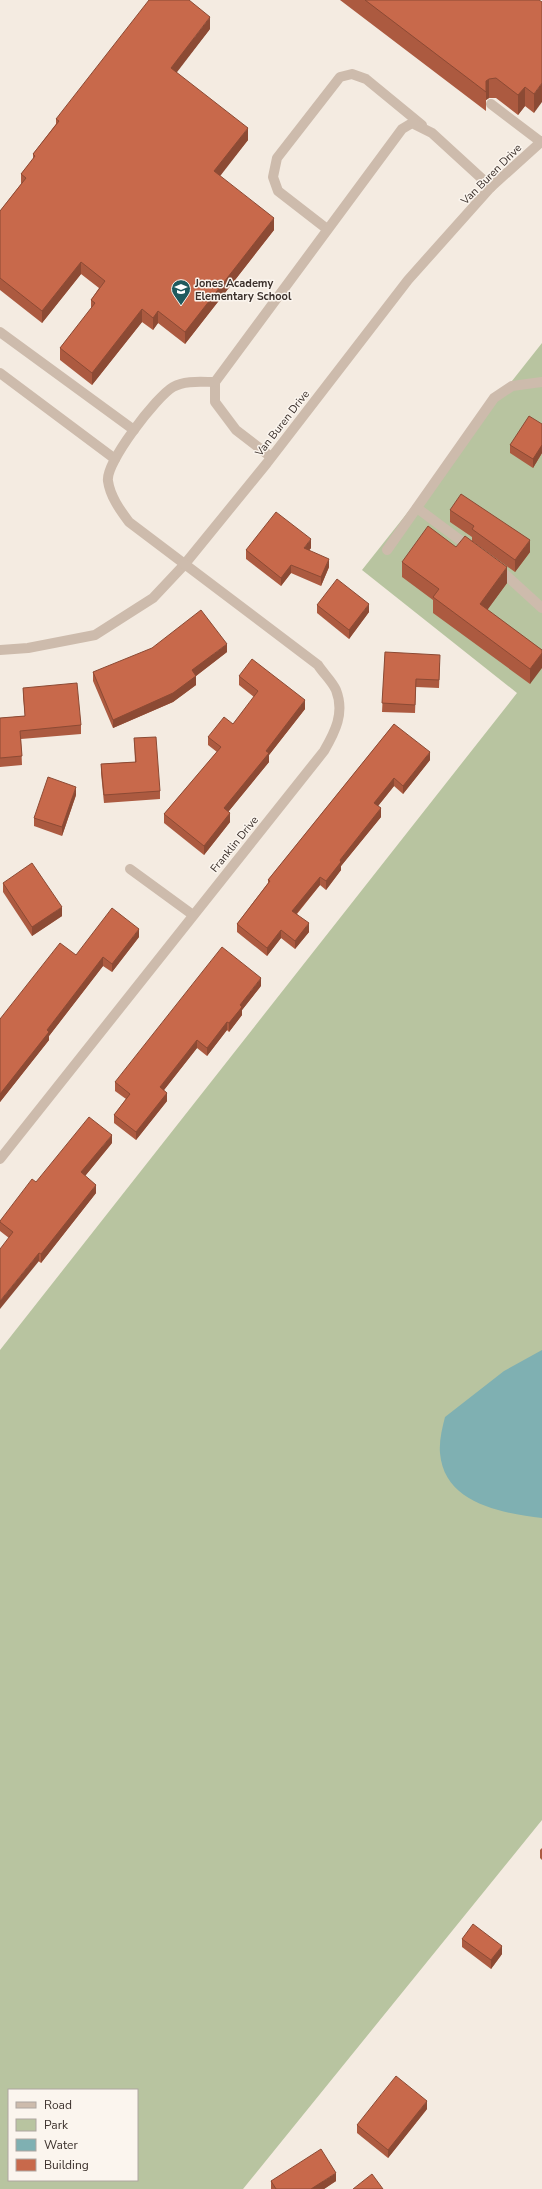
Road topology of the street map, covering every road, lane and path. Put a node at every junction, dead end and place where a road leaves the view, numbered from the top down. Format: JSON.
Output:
{"nodes":[{"id":1,"x":491,"y":104,"type":"dead end"},
{"id":2,"x":430,"y":132,"type":"junction"},
{"id":3,"x":541,"y":142,"type":"edge"},
{"id":4,"x":491,"y":188,"type":"junction"},
{"id":5,"x":327,"y":229,"type":"junction"},
{"id":6,"x":0,"y":332,"type":"edge"},
{"id":7,"x":0,"y":373,"type":"edge"},
{"id":8,"x":215,"y":382,"type":"junction"},
{"id":9,"x":542,"y":382,"type":"edge"},
{"id":10,"x":134,"y":430,"type":"junction"},
{"id":11,"x":271,"y":457,"type":"junction"},
{"id":12,"x":115,"y":460,"type":"junction"},
{"id":13,"x":417,"y":508,"type":"junction"},
{"id":14,"x":387,"y":550,"type":"dead end"},
{"id":15,"x":184,"y":565,"type":"junction"},
{"id":16,"x":542,"y":608,"type":"edge"},
{"id":17,"x":0,"y":650,"type":"edge"},
{"id":18,"x":130,"y":869,"type":"dead end"},
{"id":19,"x":193,"y":915,"type":"junction"},
{"id":20,"x":0,"y":1159,"type":"edge"}],
"edges":[{"from":1,"to":3,"type":"street"},
{"from":2,"to":4,"type":"street"},
{"from":2,"to":5,"type":"street"},
{"from":2,"to":5,"type":"street"},
{"from":3,"to":4,"type":"street","name":"Van Buren Drive"},
{"from":4,"to":11,"type":"street","name":"Van Buren Drive"},
{"from":5,"to":8,"type":"street"},
{"from":6,"to":10,"type":"street"},
{"from":7,"to":12,"type":"street"},
{"from":8,"to":10,"type":"street","name":"Franklin Drive"},
{"from":8,"to":11,"type":"street"},
{"from":9,"to":13,"type":"street"},
{"from":10,"to":12,"type":"street","name":"Franklin Drive"},
{"from":11,"to":15,"type":"street","name":"Van Buren Drive"},
{"from":12,"to":15,"type":"street","name":"Franklin Drive"},
{"from":13,"to":14,"type":"street"},
{"from":13,"to":16,"type":"street"},
{"from":15,"to":17,"type":"street","name":"Van Buren Drive"},
{"from":15,"to":19,"type":"street","name":"Franklin Drive"},
{"from":18,"to":19,"type":"street"},
{"from":19,"to":20,"type":"street","name":"Franklin Drive"}]}
